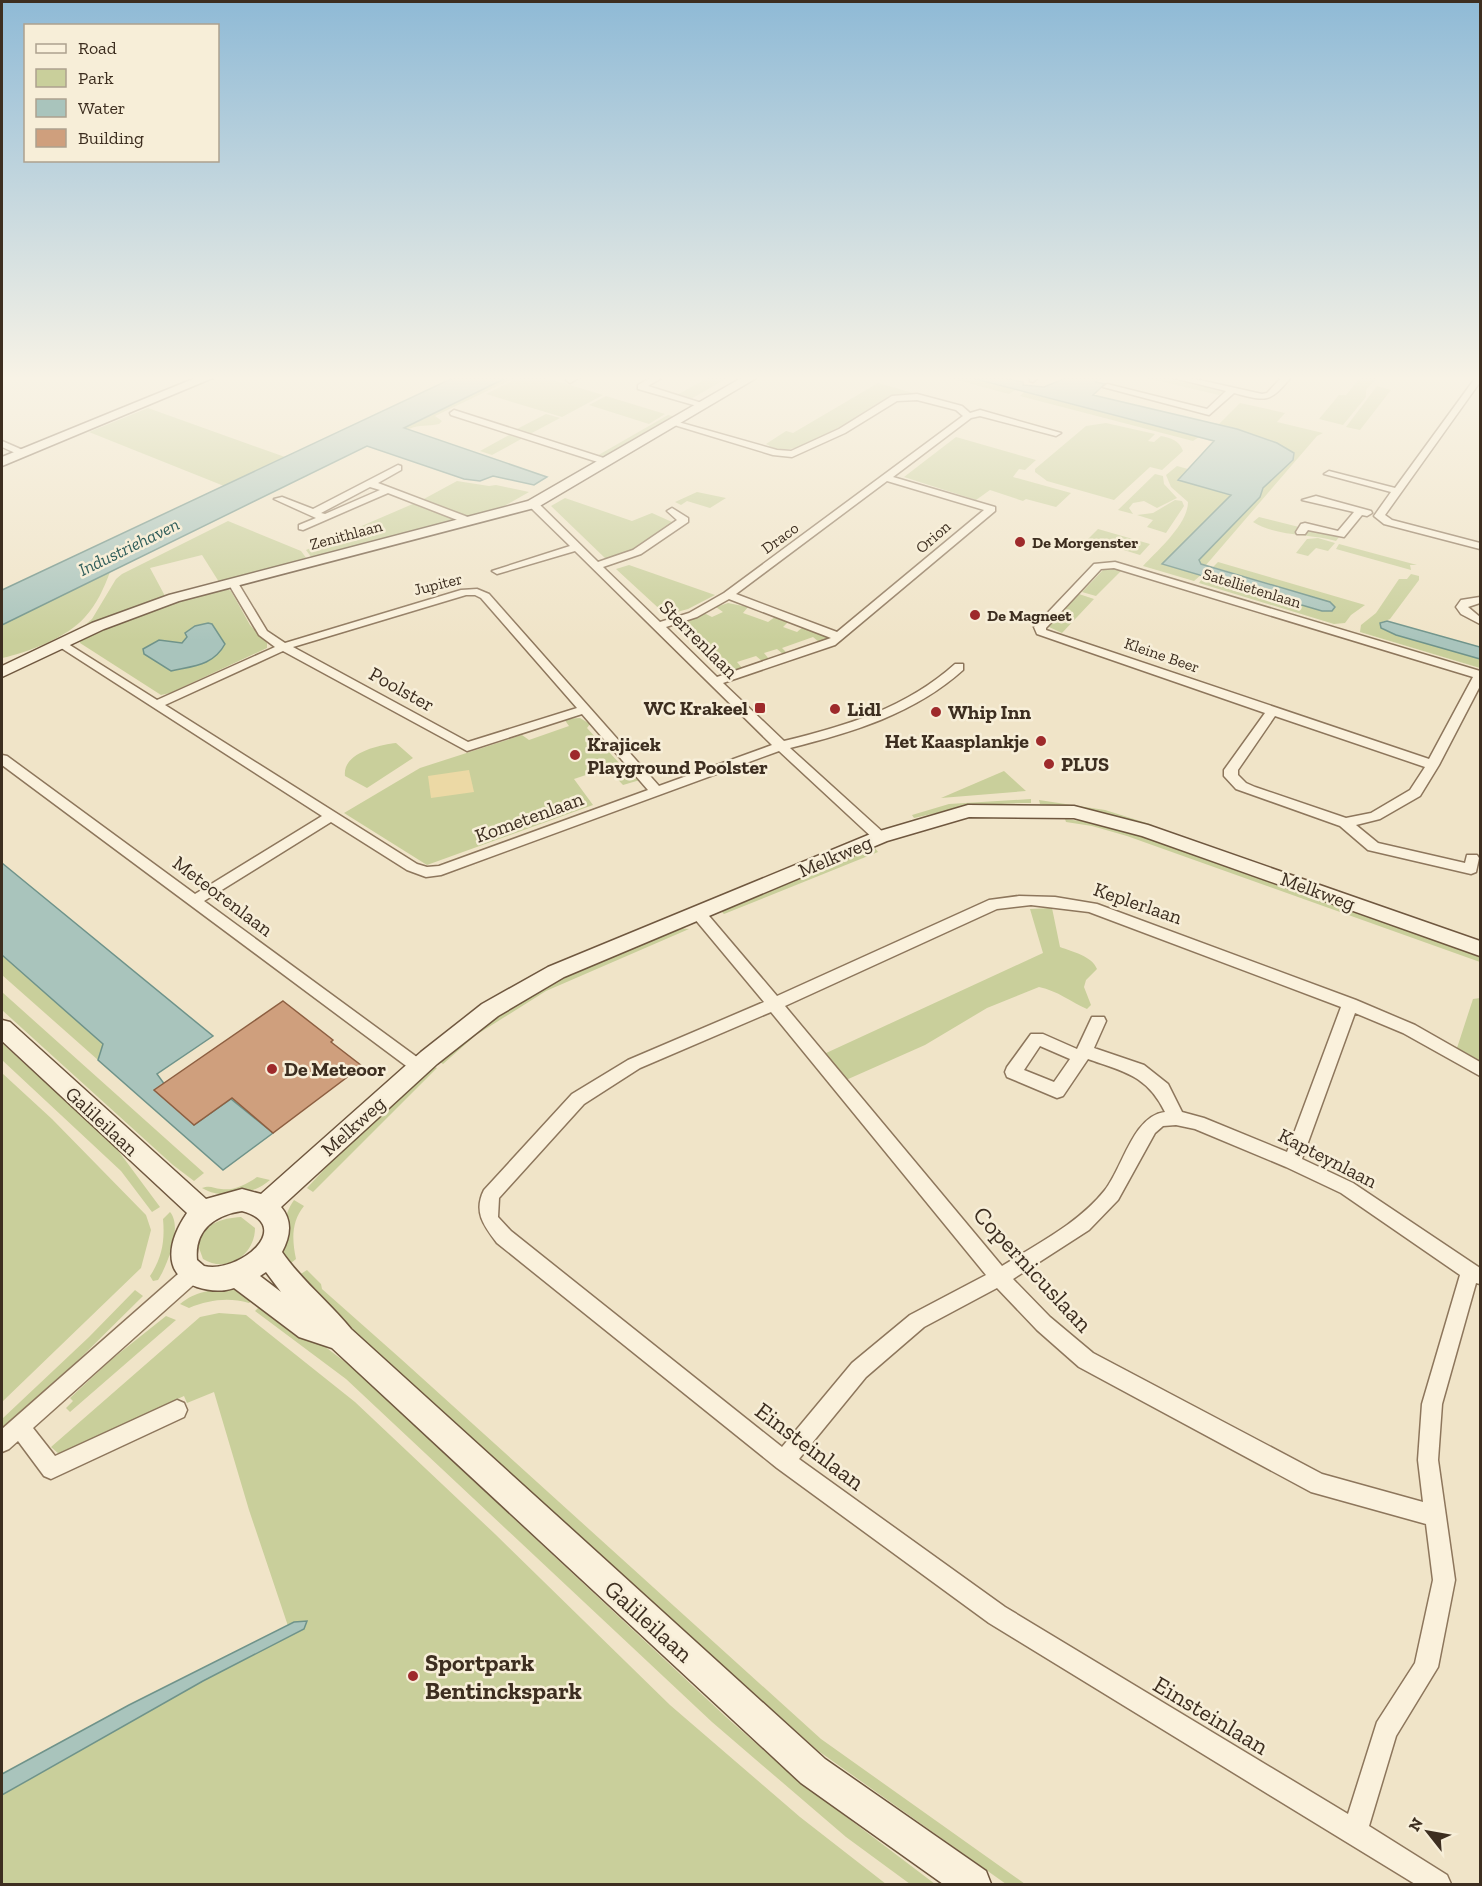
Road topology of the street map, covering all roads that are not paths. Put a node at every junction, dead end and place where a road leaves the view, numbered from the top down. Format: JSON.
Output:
{"nodes":[{"id":1,"x":602,"y":465,"type":"edge"},
{"id":2,"x":904,"y":465,"type":"edge"},
{"id":3,"x":1416,"y":465,"type":"edge"},
{"id":4,"x":399,"y":468,"type":"dead end"},
{"id":5,"x":1329,"y":474,"type":"dead end"},
{"id":6,"x":887,"y":478,"type":"junction"},
{"id":7,"x":370,"y":483,"type":"junction"},
{"id":8,"x":388,"y":490,"type":"junction"},
{"id":9,"x":1397,"y":491,"type":"junction"},
{"id":10,"x":279,"y":499,"type":"dead end"},
{"id":11,"x":1307,"y":500,"type":"dead end"},
{"id":12,"x":533,"y":504,"type":"junction"},
{"id":13,"x":672,"y":511,"type":"dead end"},
{"id":14,"x":1360,"y":511,"type":"junction"},
{"id":15,"x":313,"y":513,"type":"junction"},
{"id":16,"x":1379,"y":516,"type":"junction"},
{"id":17,"x":325,"y":518,"type":"junction"},
{"id":18,"x":469,"y":521,"type":"junction"},
{"id":19,"x":303,"y":528,"type":"dead end"},
{"id":20,"x":1301,"y":532,"type":"dead end"},
{"id":21,"x":1480,"y":546,"type":"edge"},
{"id":22,"x":578,"y":548,"type":"junction"},
{"id":23,"x":596,"y":566,"type":"junction"},
{"id":24,"x":497,"y":571,"type":"dead end"},
{"id":25,"x":233,"y":583,"type":"junction"},
{"id":26,"x":728,"y":595,"type":"junction"},
{"id":27,"x":1480,"y":600,"type":"edge"},
{"id":28,"x":1480,"y":621,"type":"edge"},
{"id":29,"x":658,"y":626,"type":"junction"},
{"id":30,"x":1041,"y":632,"type":"joint"},
{"id":31,"x":839,"y":637,"type":"junction"},
{"id":32,"x":61,"y":644,"type":"junction"},
{"id":33,"x":286,"y":646,"type":"junction"},
{"id":34,"x":959,"y":667,"type":"dead end"},
{"id":35,"x":2,"y":672,"type":"edge"},
{"id":36,"x":1480,"y":675,"type":"edge"},
{"id":37,"x":714,"y":682,"type":"junction"},
{"id":38,"x":157,"y":704,"type":"junction"},
{"id":39,"x":583,"y":710,"type":"junction"},
{"id":40,"x":1272,"y":711,"type":"junction"},
{"id":41,"x":781,"y":746,"type":"junction"},
{"id":42,"x":2,"y":759,"type":"edge"},
{"id":43,"x":1433,"y":765,"type":"junction"},
{"id":44,"x":656,"y":791,"type":"junction"},
{"id":45,"x":331,"y":816,"type":"junction"},
{"id":46,"x":1345,"y":823,"type":"junction"},
{"id":47,"x":880,"y":837,"type":"junction"},
{"id":48,"x":1472,"y":858,"type":"dead end"},
{"id":49,"x":194,"y":901,"type":"junction"},
{"id":50,"x":699,"y":914,"type":"junction"},
{"id":51,"x":1480,"y":950,"type":"edge"},
{"id":52,"x":776,"y":1003,"type":"junction"},
{"id":53,"x":1350,"y":1004,"type":"junction"},
{"id":54,"x":1098,"y":1021,"type":"dead end"},
{"id":55,"x":2,"y":1028,"type":"edge"},
{"id":56,"x":419,"y":1067,"type":"junction"},
{"id":57,"x":1480,"y":1070,"type":"edge"},
{"id":58,"x":1176,"y":1118,"type":"junction"},
{"id":59,"x":1292,"y":1161,"type":"junction"},
{"id":60,"x":265,"y":1206,"type":"junction"},
{"id":61,"x":204,"y":1214,"type":"junction"},
{"id":62,"x":268,"y":1253,"type":"junction"},
{"id":63,"x":193,"y":1274,"type":"junction"},
{"id":64,"x":1475,"y":1274,"type":"edge"},
{"id":65,"x":239,"y":1276,"type":"junction"},
{"id":66,"x":1000,"y":1277,"type":"junction"},
{"id":67,"x":341,"y":1338,"type":"junction"},
{"id":68,"x":177,"y":1410,"type":"dead end"},
{"id":69,"x":20,"y":1427,"type":"junction"},
{"id":70,"x":2,"y":1442,"type":"edge"},
{"id":71,"x":784,"y":1461,"type":"junction"},
{"id":72,"x":1435,"y":1516,"type":"junction"},
{"id":73,"x":1355,"y":1832,"type":"junction"},
{"id":74,"x":973,"y":1884,"type":"edge"},
{"id":75,"x":1438,"y":1884,"type":"edge"}],
"edges":[{"from":1,"to":12,"type":"street","name":"Zenithlaan"},
{"from":2,"to":6,"type":"street","name":"Draco"},
{"from":3,"to":9,"type":"street"},
{"from":4,"to":7,"type":"street"},
{"from":5,"to":9,"type":"street"},
{"from":6,"to":26,"type":"street","name":"Draco"},
{"from":6,"to":31,"type":"street","name":"Orion"},
{"from":7,"to":8,"type":"street"},
{"from":7,"to":15,"type":"street"},
{"from":8,"to":17,"type":"street"},
{"from":8,"to":18,"type":"street"},
{"from":9,"to":16,"type":"street"},
{"from":10,"to":15,"type":"street"},
{"from":11,"to":14,"type":"street"},
{"from":12,"to":18,"type":"street","name":"Zenithlaan"},
{"from":12,"to":22,"type":"street","name":"Sterrenlaan"},
{"from":13,"to":23,"type":"street"},
{"from":14,"to":16,"type":"street"},
{"from":14,"to":20,"type":"street"},
{"from":15,"to":17,"type":"street"},
{"from":16,"to":21,"type":"street"},
{"from":17,"to":19,"type":"street"},
{"from":18,"to":25,"type":"street","name":"Zenithlaan"},
{"from":22,"to":23,"type":"street","name":"Sterrenlaan"},
{"from":22,"to":24,"type":"street"},
{"from":23,"to":29,"type":"street","name":"Sterrenlaan"},
{"from":25,"to":32,"type":"street","name":"Zenithlaan"},
{"from":25,"to":33,"type":"street","name":"Poolster"},
{"from":26,"to":29,"type":"street","name":"Draco"},
{"from":26,"to":31,"type":"street"},
{"from":27,"to":28,"type":"street"},
{"from":29,"to":37,"type":"street","name":"Sterrenlaan"},
{"from":30,"to":36,"type":"street","name":"Satellietenlaan"},
{"from":30,"to":40,"type":"street","name":"Kleine Beer"},
{"from":31,"to":37,"type":"street","name":"Orion"},
{"from":32,"to":35,"type":"street","name":"Zenithlaan"},
{"from":32,"to":38,"type":"street","name":"Kometenlaan"},
{"from":33,"to":38,"type":"street","name":"Jupiter"},
{"from":33,"to":39,"type":"street","name":"Poolster"},
{"from":33,"to":39,"type":"street","name":"Jupiter"},
{"from":34,"to":41,"type":"street","name":"Kometenlaan"},
{"from":36,"to":43,"type":"street"},
{"from":37,"to":41,"type":"street","name":"Sterrenlaan"},
{"from":38,"to":45,"type":"street","name":"Kometenlaan"},
{"from":39,"to":44,"type":"street","name":"Jupiter"},
{"from":40,"to":43,"type":"street","name":"Kleine Beer"},
{"from":40,"to":46,"type":"street"},
{"from":41,"to":44,"type":"street","name":"Kometenlaan"},
{"from":41,"to":47,"type":"street","name":"Sterrenlaan"},
{"from":42,"to":49,"type":"street","name":"Meteorenlaan"},
{"from":43,"to":46,"type":"street"},
{"from":44,"to":45,"type":"street","name":"Kometenlaan"},
{"from":45,"to":49,"type":"street"},
{"from":46,"to":48,"type":"street"},
{"from":47,"to":50,"type":"street","name":"Melkweg"},
{"from":47,"to":51,"type":"street","name":"Melkweg"},
{"from":49,"to":56,"type":"street","name":"Meteorenlaan"},
{"from":50,"to":52,"type":"street","name":"Copernicuslaan"},
{"from":50,"to":56,"type":"street","name":"Melkweg"},
{"from":52,"to":53,"type":"street","name":"Keplerlaan"},
{"from":52,"to":66,"type":"street","name":"Copernicuslaan"},
{"from":52,"to":71,"type":"street","name":"Einsteinlaan"},
{"from":53,"to":57,"type":"street","name":"Keplerlaan"},
{"from":53,"to":59,"type":"street"},
{"from":54,"to":58,"type":"street"},
{"from":55,"to":61,"type":"street","name":"Galileilaan"},
{"from":56,"to":60,"type":"street","name":"Melkweg"},
{"from":58,"to":59,"type":"street","name":"Kapteynlaan"},
{"from":58,"to":66,"type":"street"},
{"from":59,"to":64,"type":"street","name":"Kapteynlaan"},
{"from":60,"to":61,"type":"street"},
{"from":60,"to":62,"type":"street"},
{"from":61,"to":63,"type":"street"},
{"from":62,"to":65,"type":"street"},
{"from":62,"to":67,"type":"street","name":"Galileilaan"},
{"from":63,"to":65,"type":"street"},
{"from":63,"to":69,"type":"street"},
{"from":64,"to":72,"type":"street"},
{"from":65,"to":67,"type":"street","name":"Galileilaan"},
{"from":66,"to":71,"type":"street"},
{"from":66,"to":72,"type":"street","name":"Copernicuslaan"},
{"from":67,"to":74,"type":"street","name":"Galileilaan"},
{"from":68,"to":69,"type":"street"},
{"from":69,"to":70,"type":"street"},
{"from":71,"to":73,"type":"street","name":"Einsteinlaan"},
{"from":72,"to":73,"type":"street"},
{"from":73,"to":75,"type":"street","name":"Einsteinlaan"}]}
